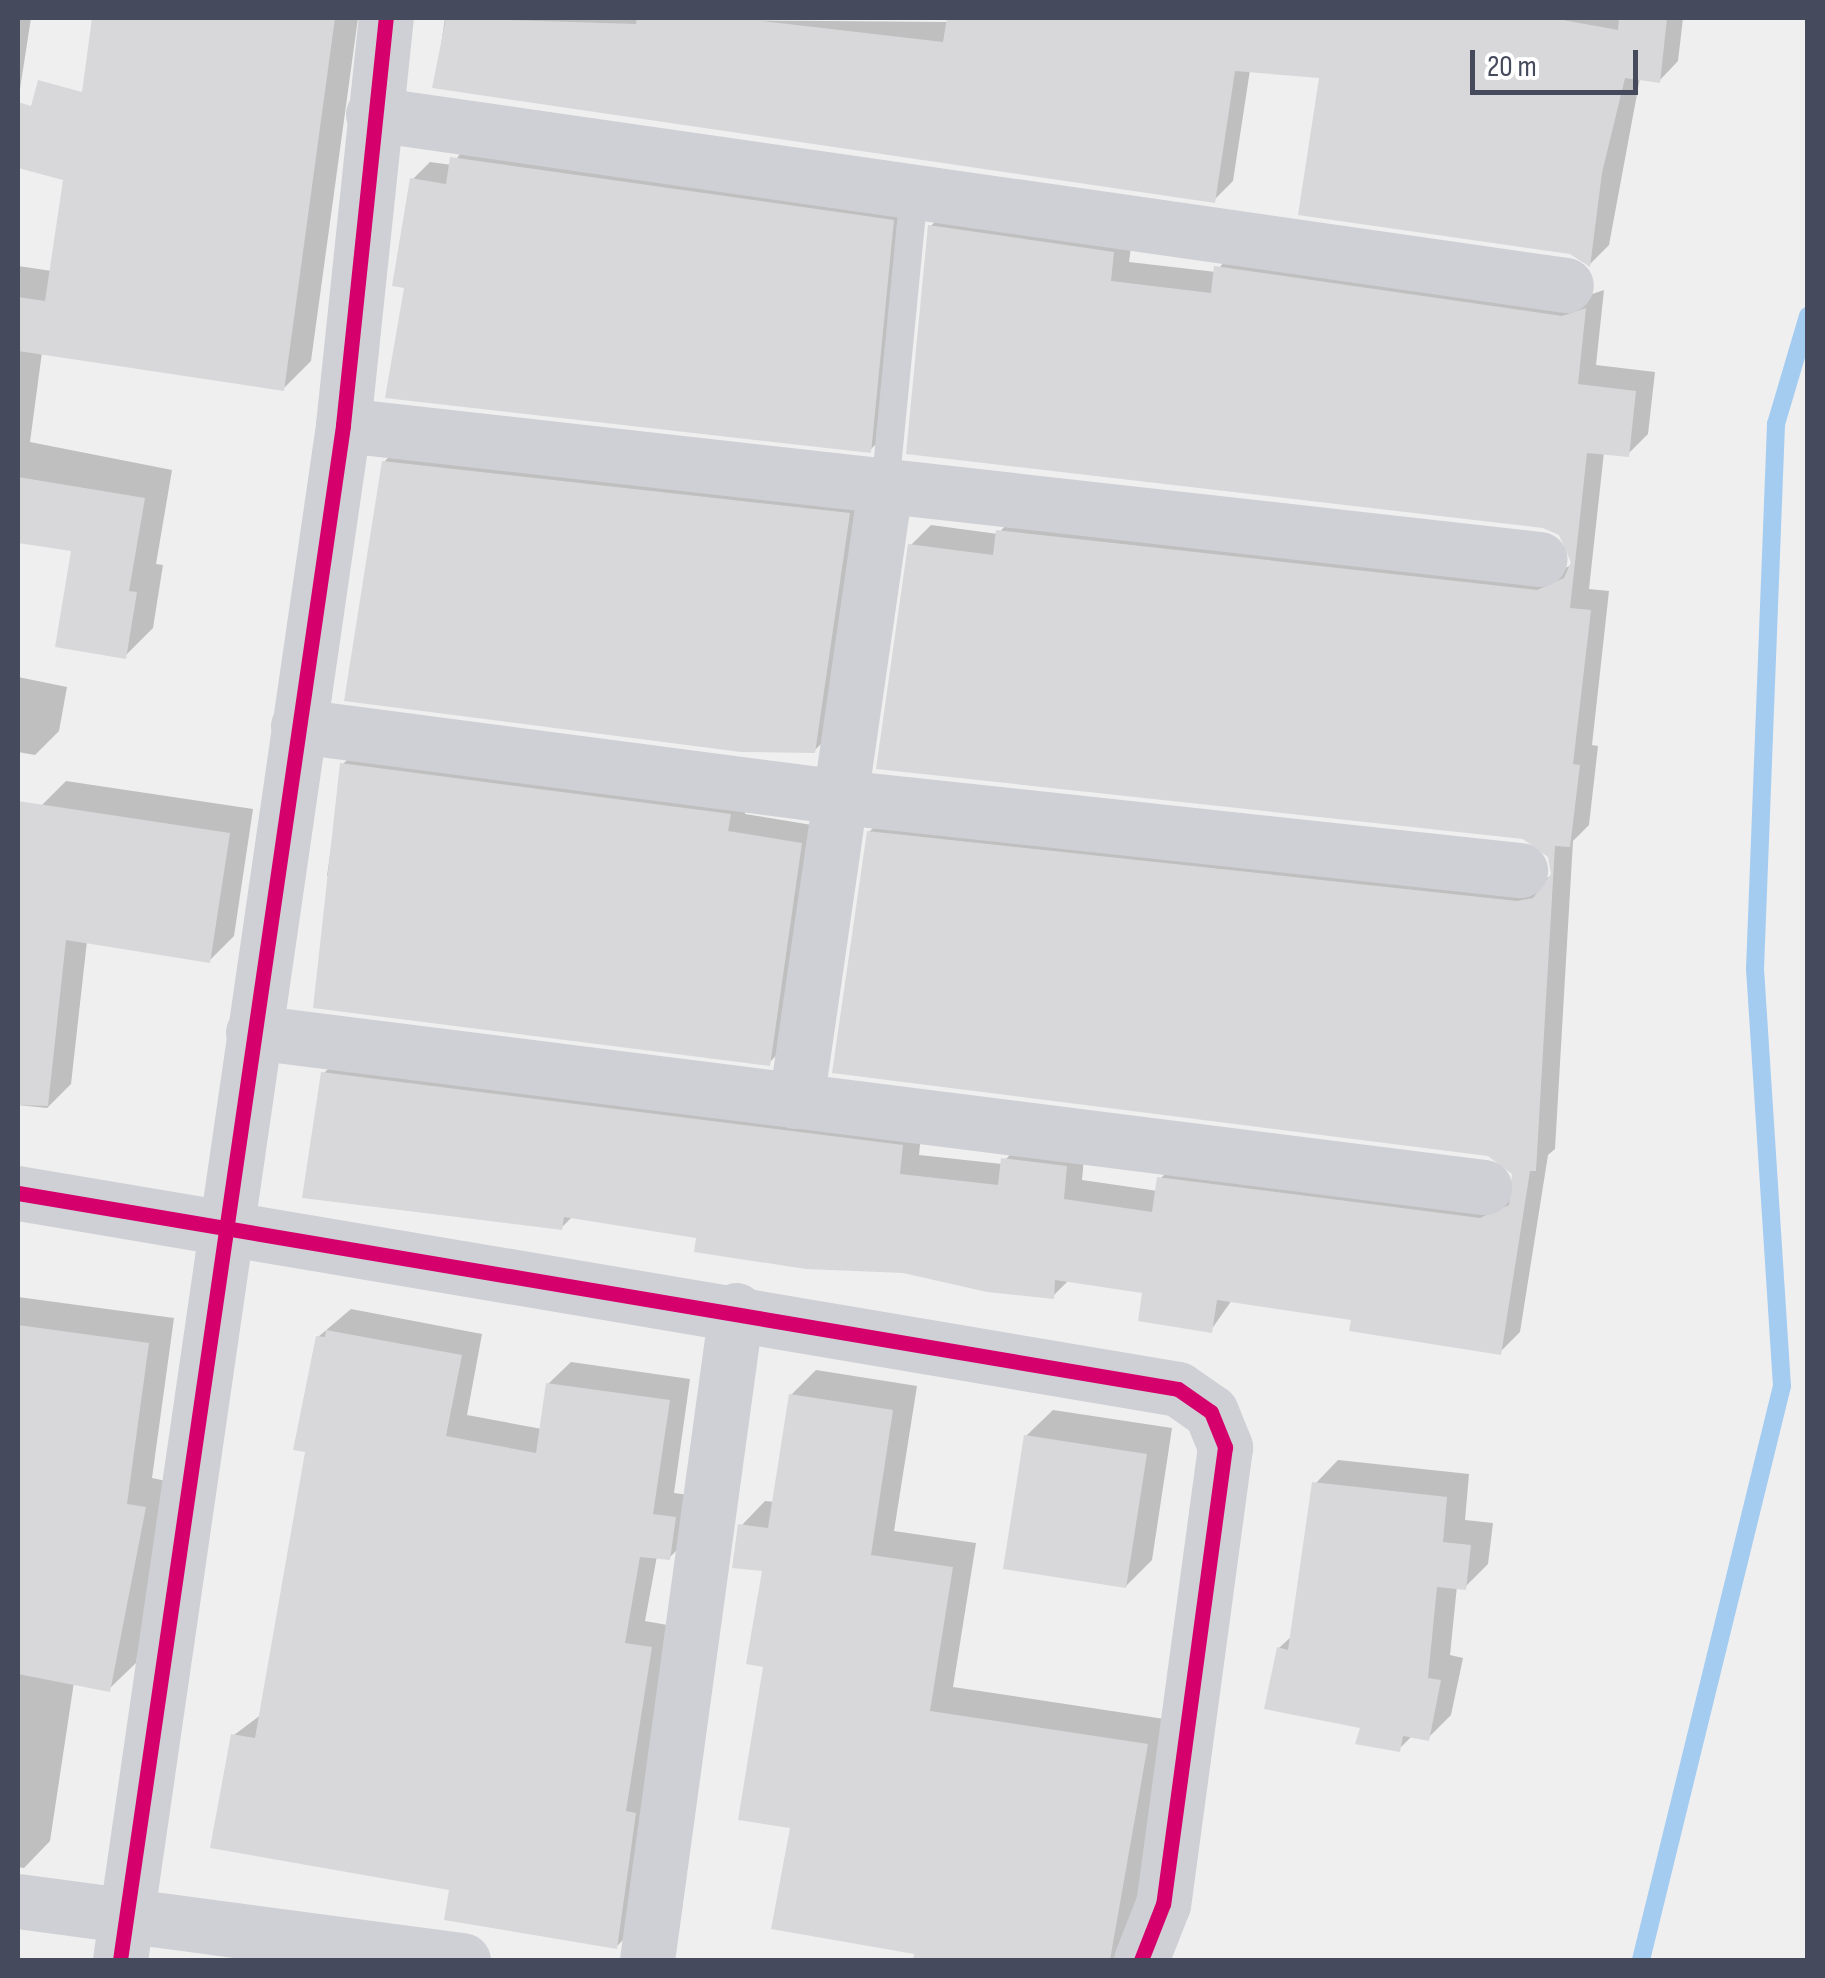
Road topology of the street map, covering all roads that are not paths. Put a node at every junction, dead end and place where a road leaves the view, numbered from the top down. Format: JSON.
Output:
{"nodes":[{"id":1,"x":386,"y":18,"type":"edge"},
{"id":2,"x":373,"y":114,"type":"junction"},
{"id":3,"x":914,"y":191,"type":"junction"},
{"id":4,"x":1566,"y":285,"type":"dead end"},
{"id":5,"x":342,"y":424,"type":"junction"},
{"id":6,"x":886,"y":488,"type":"junction"},
{"id":7,"x":1540,"y":558,"type":"dead end"},
{"id":8,"x":298,"y":726,"type":"junction"},
{"id":9,"x":841,"y":797,"type":"junction"},
{"id":10,"x":1520,"y":870,"type":"dead end"},
{"id":11,"x":254,"y":1032,"type":"junction"},
{"id":12,"x":796,"y":1101,"type":"junction"},
{"id":13,"x":1484,"y":1187,"type":"dead end"},
{"id":14,"x":18,"y":1193,"type":"edge"},
{"id":15,"x":226,"y":1227,"type":"junction"},
{"id":16,"x":736,"y":1310,"type":"junction"},
{"id":17,"x":18,"y":1901,"type":"edge"},
{"id":18,"x":123,"y":1938,"type":"edge"},
{"id":19,"x":462,"y":1960,"type":"edge"},
{"id":20,"x":646,"y":1960,"type":"edge"},
{"id":21,"x":1141,"y":1960,"type":"edge"}],
"edges":[{"from":1,"to":2,"type":"street"},
{"from":2,"to":3,"type":"street"},
{"from":2,"to":5,"type":"street"},
{"from":3,"to":4,"type":"street"},
{"from":3,"to":6,"type":"lane"},
{"from":5,"to":6,"type":"street"},
{"from":5,"to":8,"type":"street"},
{"from":6,"to":7,"type":"street"},
{"from":6,"to":9,"type":"street"},
{"from":8,"to":9,"type":"street"},
{"from":8,"to":11,"type":"street"},
{"from":9,"to":10,"type":"street"},
{"from":9,"to":12,"type":"street"},
{"from":11,"to":12,"type":"street"},
{"from":11,"to":15,"type":"street"},
{"from":12,"to":13,"type":"street"},
{"from":14,"to":15,"type":"street"},
{"from":15,"to":16,"type":"street"},
{"from":15,"to":18,"type":"street"},
{"from":16,"to":20,"type":"street"},
{"from":16,"to":21,"type":"street"},
{"from":17,"to":18,"type":"street"},
{"from":18,"to":19,"type":"street"}]}
